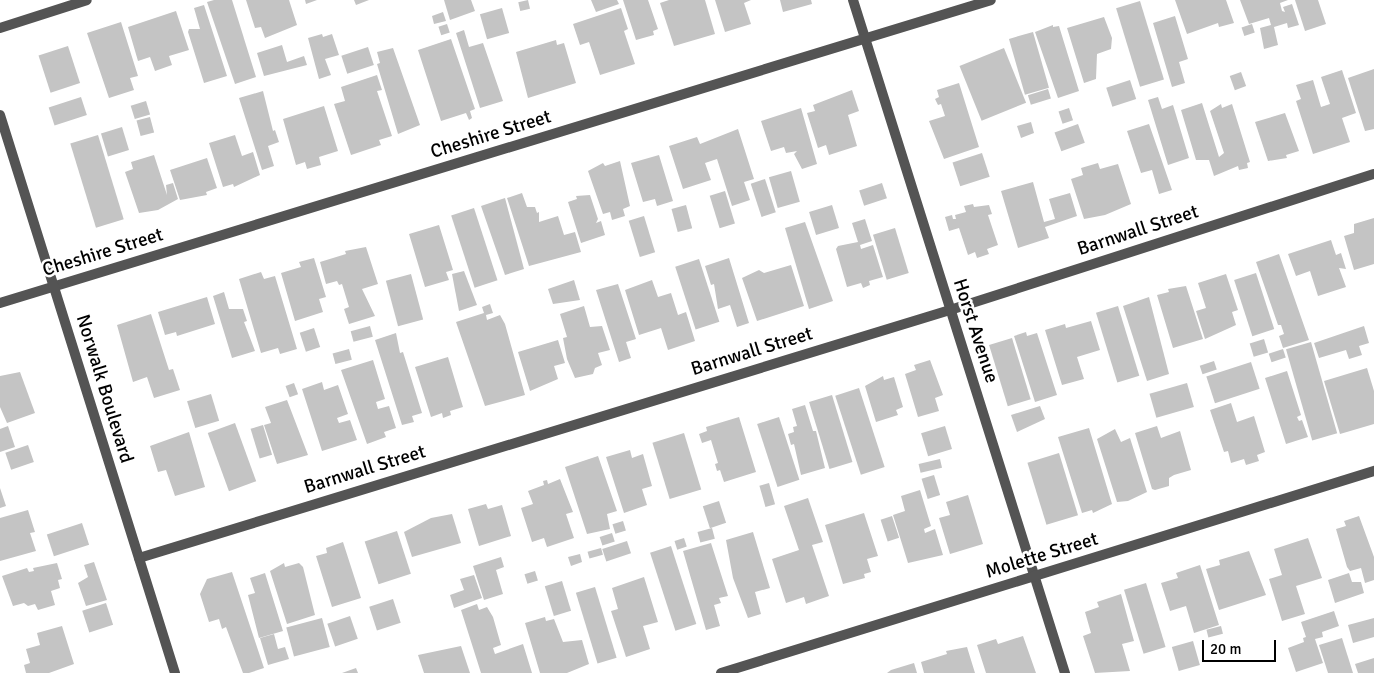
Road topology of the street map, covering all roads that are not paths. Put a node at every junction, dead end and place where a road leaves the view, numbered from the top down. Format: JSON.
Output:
{"nodes":[{"id":1,"x":88,"y":0,"type":"edge"},
{"id":2,"x":853,"y":0,"type":"edge"},
{"id":3,"x":991,"y":0,"type":"edge"},
{"id":4,"x":0,"y":28,"type":"edge"},
{"id":5,"x":865,"y":40,"type":"junction"},
{"id":6,"x":0,"y":115,"type":"edge"},
{"id":7,"x":1374,"y":174,"type":"edge"},
{"id":8,"x":54,"y":287,"type":"junction"},
{"id":9,"x":0,"y":303,"type":"edge"},
{"id":10,"x":950,"y":310,"type":"junction"},
{"id":11,"x":1374,"y":470,"type":"edge"},
{"id":12,"x":139,"y":558,"type":"junction"},
{"id":13,"x":1035,"y":576,"type":"junction"},
{"id":14,"x":175,"y":673,"type":"edge"},
{"id":15,"x":721,"y":673,"type":"edge"},
{"id":16,"x":1065,"y":673,"type":"edge"}],
"edges":[{"from":1,"to":4,"type":"street"},
{"from":2,"to":5,"type":"street","name":"Horst Avenue"},
{"from":3,"to":5,"type":"street","name":"Cheshire Street"},
{"from":5,"to":8,"type":"street","name":"Cheshire Street"},
{"from":5,"to":10,"type":"street","name":"Horst Avenue"},
{"from":6,"to":8,"type":"street","name":"Norwalk Boulevard"},
{"from":7,"to":10,"type":"street","name":"Barnwall Street"},
{"from":8,"to":9,"type":"street","name":"Cheshire Street"},
{"from":8,"to":12,"type":"street","name":"Norwalk Boulevard"},
{"from":10,"to":12,"type":"street","name":"Barnwall Street"},
{"from":10,"to":13,"type":"street","name":"Horst Avenue"},
{"from":11,"to":13,"type":"street","name":"Molette Street"},
{"from":12,"to":14,"type":"street","name":"Norwalk Boulevard"},
{"from":13,"to":15,"type":"street","name":"Molette Street"},
{"from":13,"to":16,"type":"street","name":"Horst Avenue"}]}
